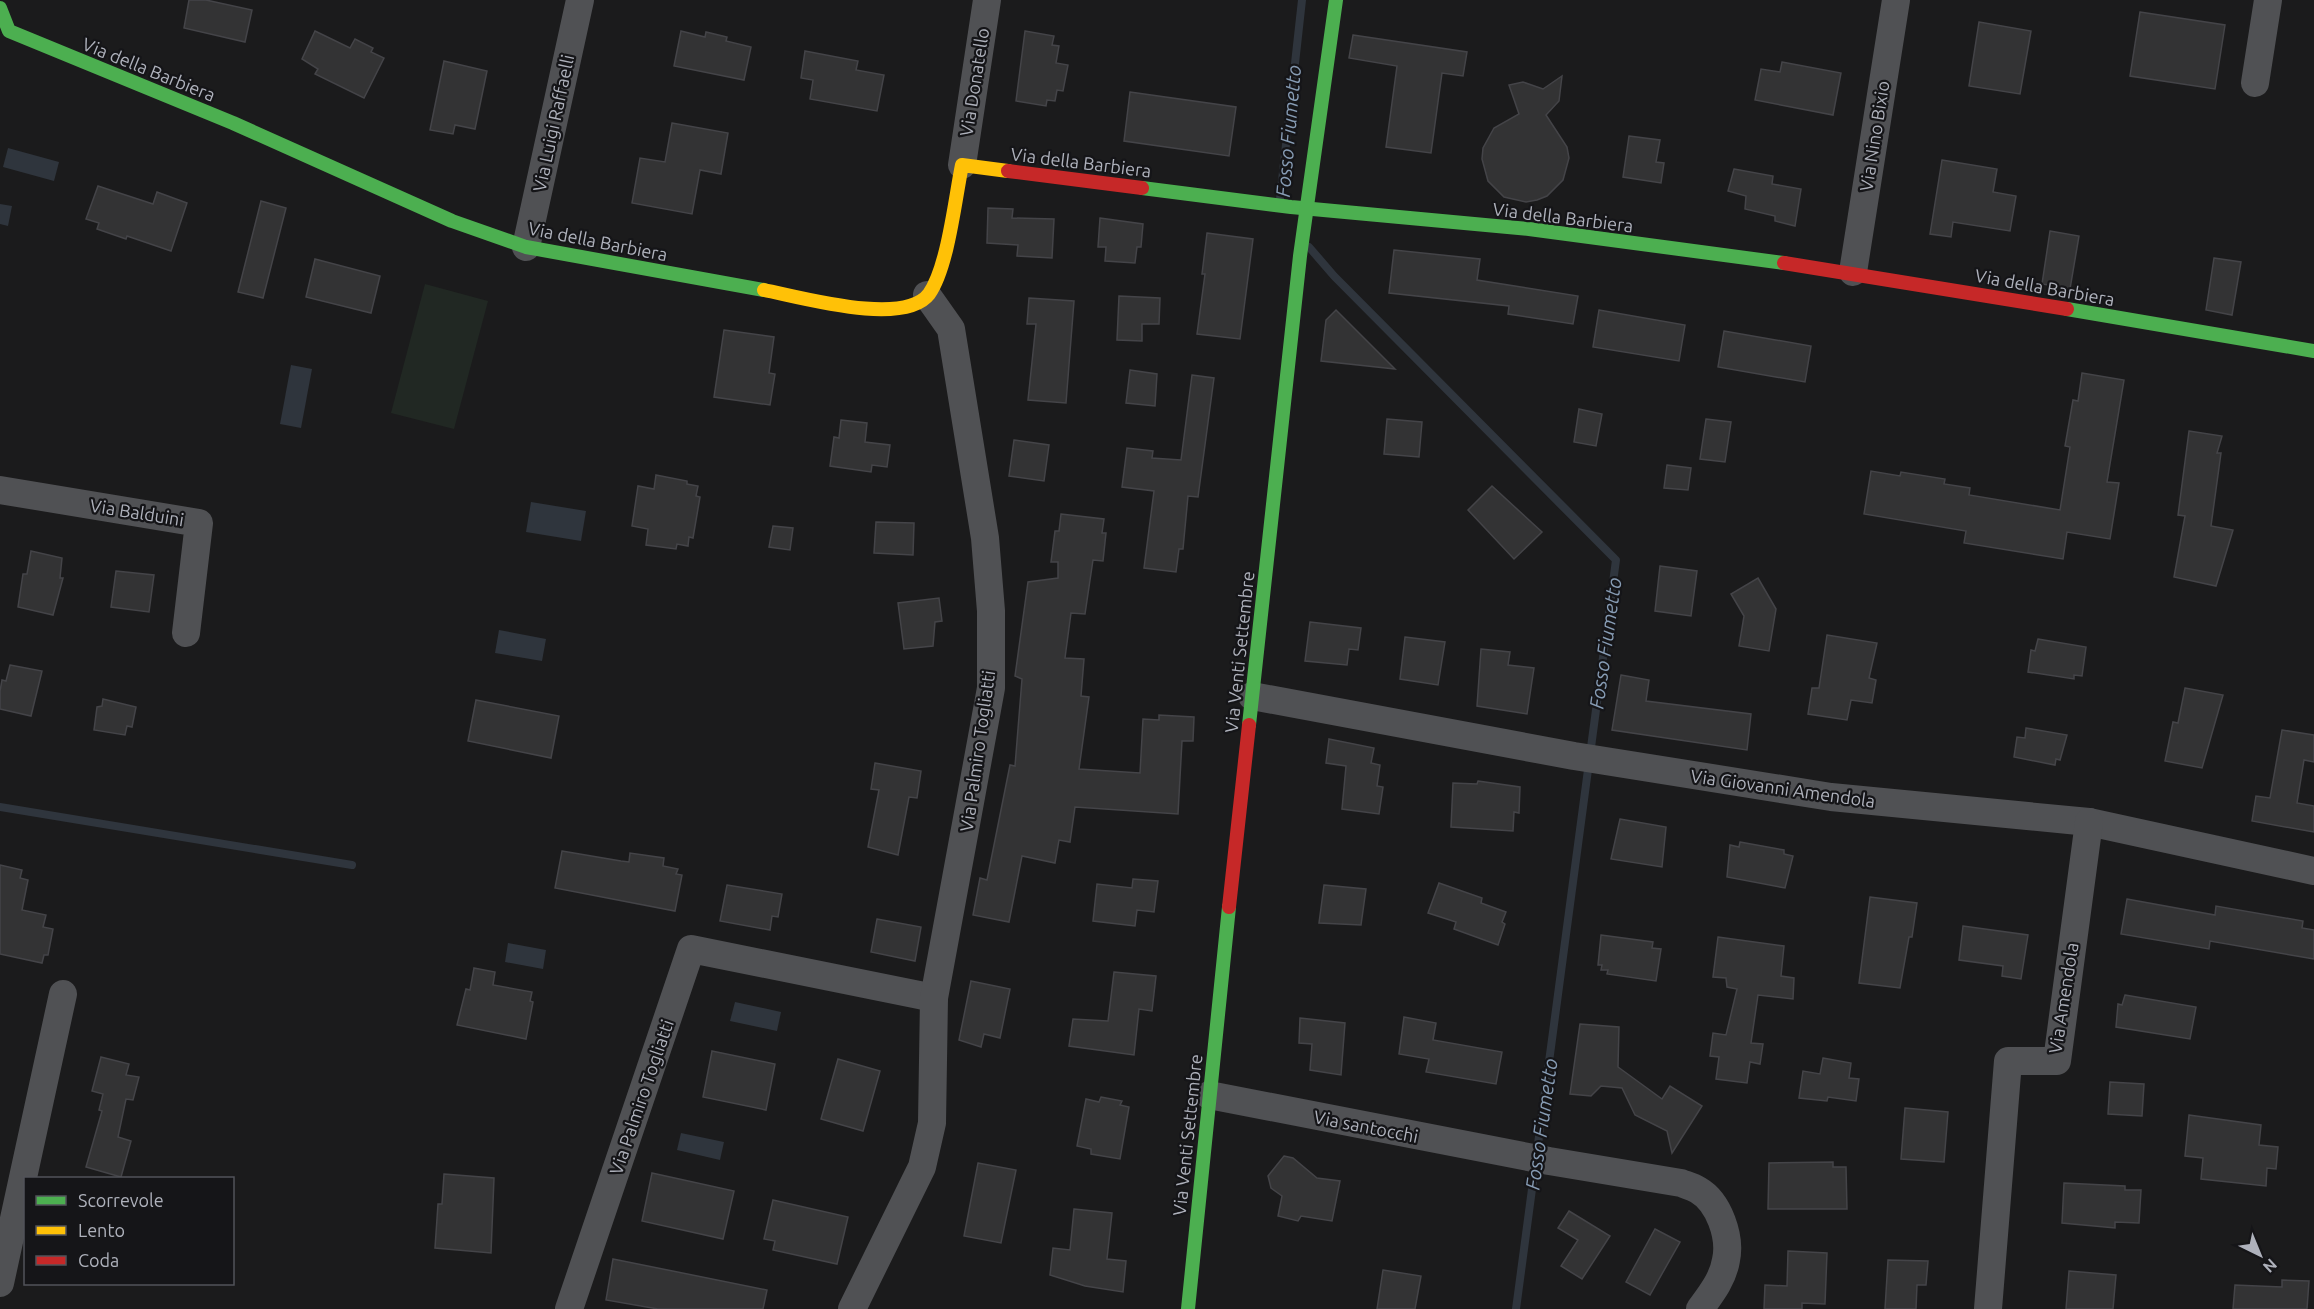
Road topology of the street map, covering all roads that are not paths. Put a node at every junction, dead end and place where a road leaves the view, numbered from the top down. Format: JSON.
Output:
{"nodes":[{"id":1,"x":580,"y":0,"type":"edge"},
{"id":2,"x":987,"y":0,"type":"edge"},
{"id":3,"x":1336,"y":0,"type":"edge"},
{"id":4,"x":1896,"y":0,"type":"edge"},
{"id":5,"x":2268,"y":0,"type":"edge"},
{"id":6,"x":3,"y":25,"type":"edge"},
{"id":7,"x":2255,"y":83,"type":"dead end"},
{"id":8,"x":962,"y":165,"type":"junction"},
{"id":9,"x":1305,"y":208,"type":"junction"},
{"id":10,"x":526,"y":247,"type":"junction"},
{"id":11,"x":1852,"y":272,"type":"junction"},
{"id":12,"x":927,"y":295,"type":"junction"},
{"id":13,"x":2314,"y":351,"type":"edge"},
{"id":14,"x":0,"y":490,"type":"edge"},
{"id":15,"x":186,"y":633,"type":"dead end"},
{"id":16,"x":1252,"y":696,"type":"junction"},
{"id":17,"x":2089,"y":822,"type":"junction"},
{"id":18,"x":2314,"y":872,"type":"edge"},
{"id":19,"x":63,"y":994,"type":"dead end"},
{"id":20,"x":934,"y":998,"type":"junction"},
{"id":21,"x":1209,"y":1095,"type":"junction"},
{"id":22,"x":0,"y":1283,"type":"edge"},
{"id":23,"x":569,"y":1309,"type":"edge"},
{"id":24,"x":852,"y":1309,"type":"edge"},
{"id":25,"x":1188,"y":1309,"type":"edge"},
{"id":26,"x":1700,"y":1309,"type":"edge"},
{"id":27,"x":1988,"y":1309,"type":"edge"}],
"edges":[{"from":1,"to":10,"type":"street","name":"Via Luigi Raffaelli"},
{"from":2,"to":8,"type":"street","name":"Via Donatello"},
{"from":3,"to":9,"type":"street","name":"Via Venti Settembre"},
{"from":4,"to":11,"type":"street","name":"Via Nino Bixio"},
{"from":5,"to":7,"type":"street"},
{"from":6,"to":10,"type":"street","name":"Via della Barbiera"},
{"from":8,"to":9,"type":"street","name":"Via della Barbiera"},
{"from":8,"to":12,"type":"street"},
{"from":9,"to":11,"type":"street","name":"Via della Barbiera"},
{"from":9,"to":16,"type":"street","name":"Via Venti Settembre"},
{"from":10,"to":12,"type":"street","name":"Via della Barbiera"},
{"from":11,"to":13,"type":"street","name":"Via della Barbiera"},
{"from":12,"to":20,"type":"street","name":"Via Palmiro Togliatti"},
{"from":14,"to":15,"type":"street","name":"Via Balduini"},
{"from":16,"to":17,"type":"street","name":"Via Giovanni Amendola"},
{"from":16,"to":21,"type":"street","name":"Via Venti Settembre"},
{"from":17,"to":18,"type":"street","name":"Via Giovanni Amendola"},
{"from":17,"to":27,"type":"street","name":"Via Amendola"},
{"from":19,"to":22,"type":"street"},
{"from":20,"to":23,"type":"street","name":"Via Palmiro Togliatti"},
{"from":20,"to":24,"type":"street","name":"Via Palmiro Togliatti"},
{"from":21,"to":25,"type":"street","name":"Via Venti Settembre"},
{"from":21,"to":26,"type":"street","name":"Via santocchi"}]}
